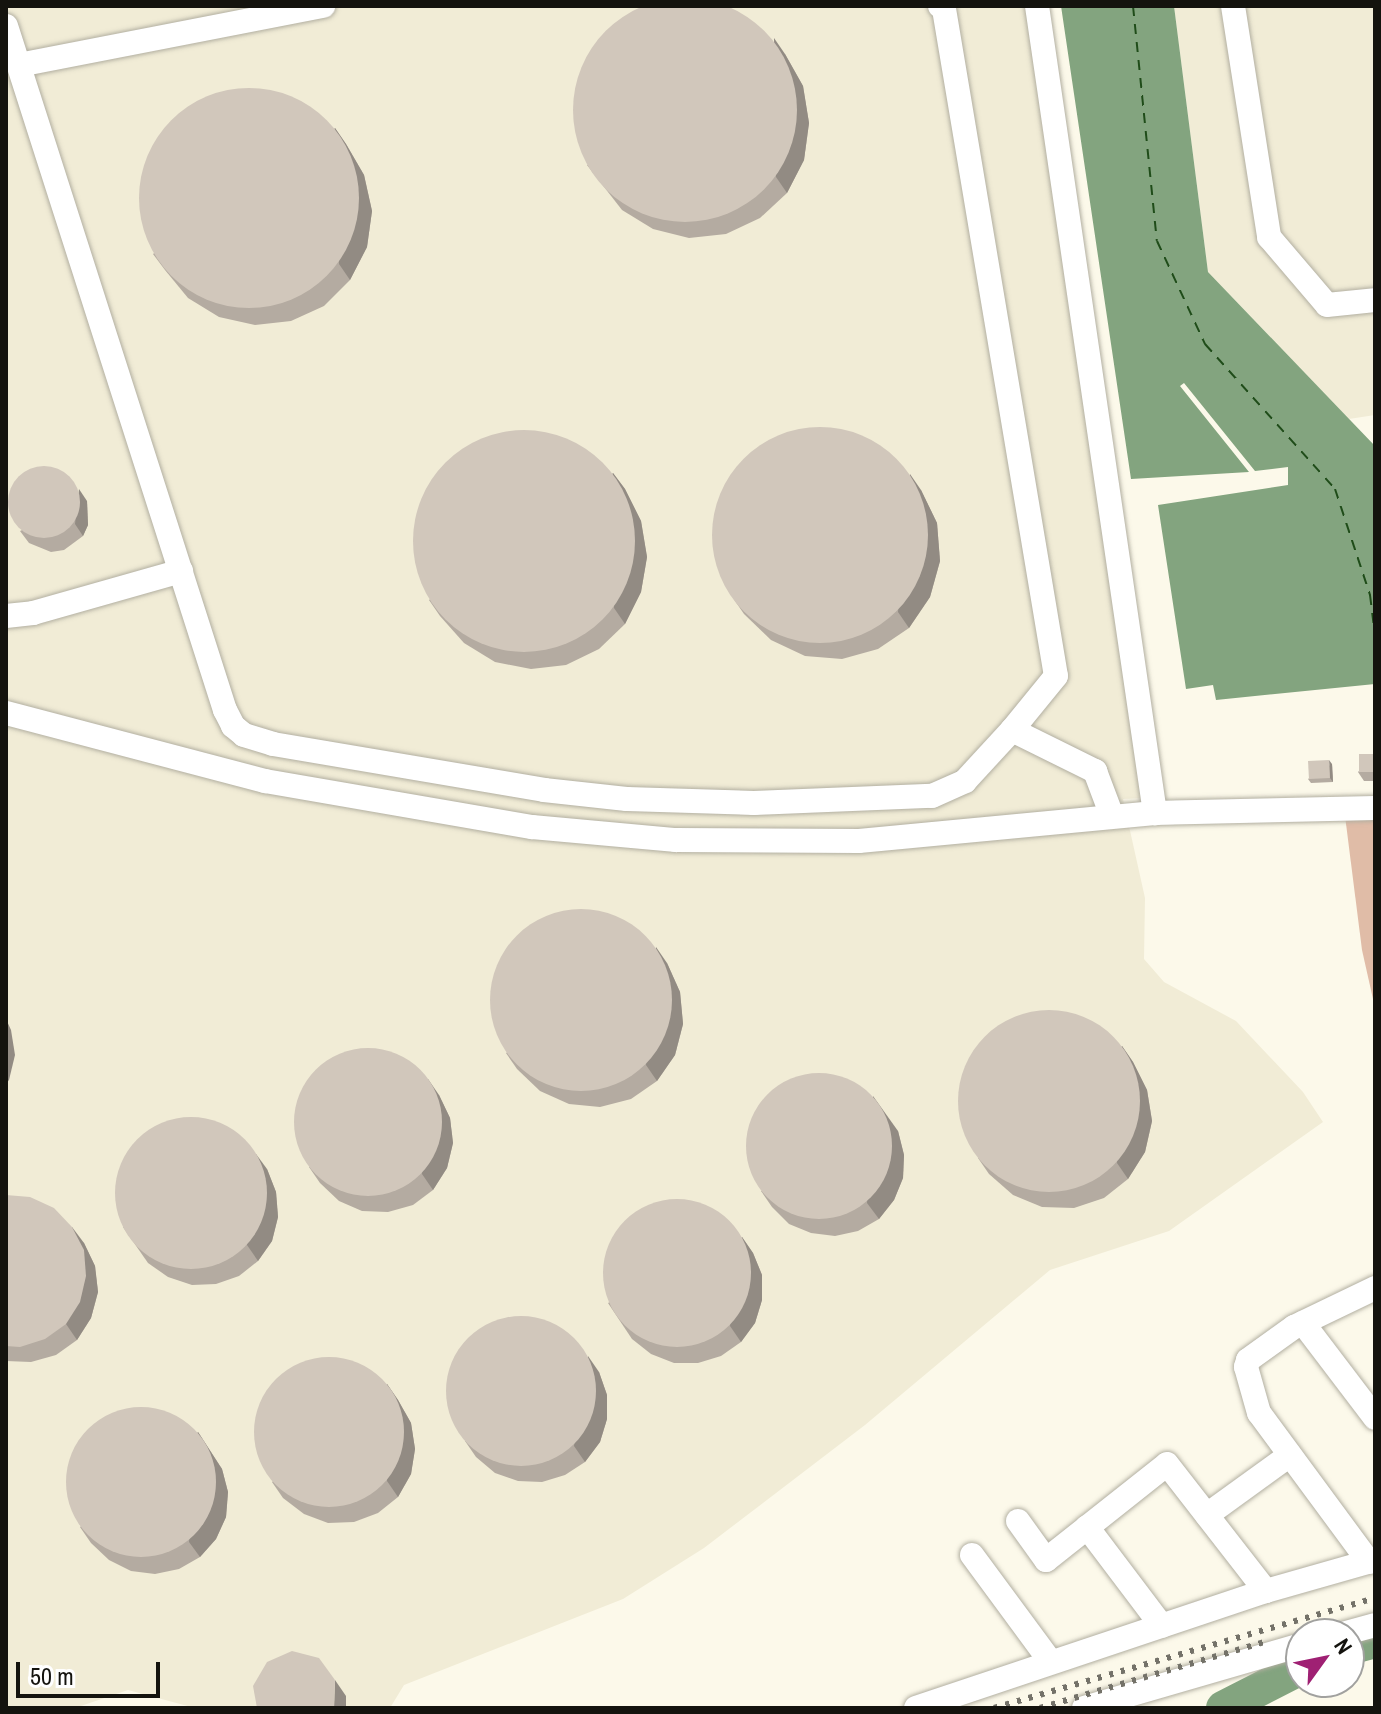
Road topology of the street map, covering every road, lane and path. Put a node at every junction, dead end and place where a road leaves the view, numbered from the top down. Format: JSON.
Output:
{"nodes":[{"id":1,"x":323,"y":6,"type":"edge"},
{"id":2,"x":940,"y":6,"type":"edge"},
{"id":3,"x":1037,"y":6,"type":"edge"},
{"id":4,"x":1233,"y":6,"type":"edge"},
{"id":5,"x":6,"y":26,"type":"edge"},
{"id":6,"x":19,"y":65,"type":"junction"},
{"id":7,"x":1375,"y":300,"type":"edge"},
{"id":8,"x":181,"y":571,"type":"junction"},
{"id":9,"x":6,"y":616,"type":"edge"},
{"id":10,"x":6,"y":713,"type":"edge"},
{"id":11,"x":1012,"y":730,"type":"junction"},
{"id":12,"x":1375,"y":808,"type":"edge"},
{"id":13,"x":1155,"y":813,"type":"junction"},
{"id":14,"x":1112,"y":816,"type":"junction"},
{"id":15,"x":1375,"y":1288,"type":"edge"},
{"id":16,"x":1303,"y":1323,"type":"junction"},
{"id":17,"x":1375,"y":1418,"type":"edge"},
{"id":18,"x":1290,"y":1455,"type":"junction"},
{"id":19,"x":1207,"y":1515,"type":"junction"},
{"id":20,"x":1018,"y":1521,"type":"dead end"},
{"id":21,"x":1087,"y":1527,"type":"junction"},
{"id":22,"x":972,"y":1555,"type":"dead end"},
{"id":23,"x":1372,"y":1561,"type":"edge"},
{"id":24,"x":1266,"y":1591,"type":"junction"},
{"id":25,"x":1162,"y":1626,"type":"junction"},
{"id":26,"x":1285,"y":1650,"type":"edge"},
{"id":27,"x":1051,"y":1662,"type":"junction"},
{"id":28,"x":916,"y":1708,"type":"edge"},
{"id":29,"x":1084,"y":1708,"type":"edge"}],
"edges":[{"from":1,"to":6,"type":"street"},
{"from":2,"to":11,"type":"street"},
{"from":3,"to":13,"type":"street"},
{"from":4,"to":7,"type":"street"},
{"from":5,"to":6,"type":"street"},
{"from":6,"to":8,"type":"street"},
{"from":8,"to":9,"type":"street"},
{"from":8,"to":11,"type":"street"},
{"from":10,"to":14,"type":"street"},
{"from":11,"to":14,"type":"street"},
{"from":12,"to":13,"type":"street"},
{"from":13,"to":14,"type":"street"},
{"from":15,"to":16,"type":"street"},
{"from":16,"to":17,"type":"street"},
{"from":16,"to":18,"type":"street"},
{"from":18,"to":19,"type":"street"},
{"from":18,"to":23,"type":"street"},
{"from":19,"to":21,"type":"street"},
{"from":19,"to":24,"type":"street"},
{"from":20,"to":21,"type":"street"},
{"from":21,"to":25,"type":"street"},
{"from":22,"to":27,"type":"street"},
{"from":23,"to":24,"type":"street"},
{"from":24,"to":25,"type":"street"},
{"from":25,"to":27,"type":"street"},
{"from":26,"to":29,"type":"street"},
{"from":27,"to":28,"type":"street"}]}
